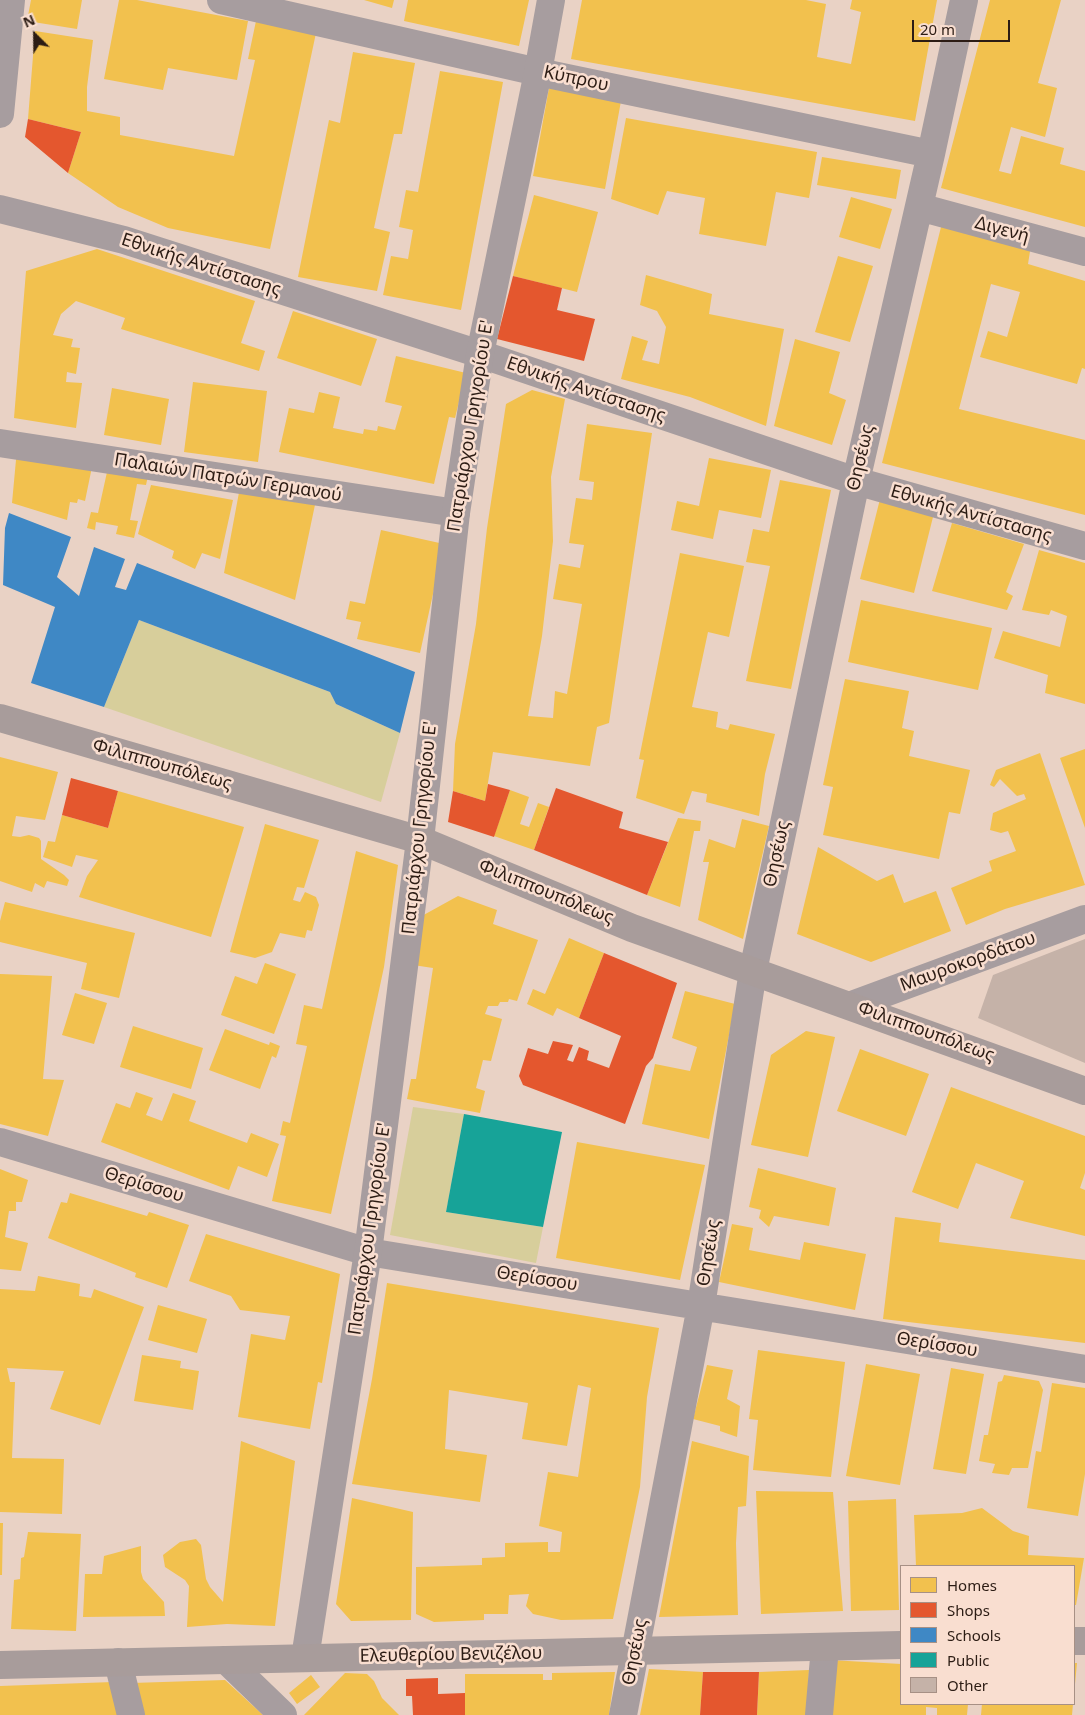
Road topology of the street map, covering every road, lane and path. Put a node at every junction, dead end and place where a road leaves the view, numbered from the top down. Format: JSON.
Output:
{"nodes":[{"id":1,"x":11,"y":0,"type":"edge"},
{"id":2,"x":221,"y":0,"type":"edge"},
{"id":3,"x":550,"y":0,"type":"edge"},
{"id":4,"x":964,"y":0,"type":"edge"},
{"id":5,"x":274,"y":6,"type":"edge"},
{"id":6,"x":538,"y":72,"type":"junction"},
{"id":7,"x":0,"y":114,"type":"edge"},
{"id":8,"x":931,"y":154,"type":"junction"},
{"id":9,"x":919,"y":207,"type":"junction"},
{"id":10,"x":0,"y":209,"type":"edge"},
{"id":11,"x":1085,"y":252,"type":"edge"},
{"id":12,"x":480,"y":354,"type":"junction"},
{"id":13,"x":0,"y":443,"type":"edge"},
{"id":14,"x":856,"y":481,"type":"junction"},
{"id":15,"x":456,"y":513,"type":"junction"},
{"id":16,"x":1085,"y":546,"type":"edge"},
{"id":17,"x":0,"y":718,"type":"edge"},
{"id":18,"x":420,"y":840,"type":"junction"},
{"id":19,"x":1085,"y":919,"type":"edge"},
{"id":20,"x":753,"y":971,"type":"junction"},
{"id":21,"x":852,"y":1005,"type":"junction"},
{"id":22,"x":1085,"y":1091,"type":"edge"},
{"id":23,"x":0,"y":1142,"type":"edge"},
{"id":24,"x":368,"y":1252,"type":"junction"},
{"id":25,"x":701,"y":1306,"type":"junction"},
{"id":26,"x":1085,"y":1369,"type":"edge"},
{"id":27,"x":900,"y":1645,"type":"edge"},
{"id":28,"x":825,"y":1647,"type":"junction"},
{"id":29,"x":635,"y":1651,"type":"junction"},
{"id":30,"x":305,"y":1658,"type":"junction"},
{"id":31,"x":226,"y":1660,"type":"junction"},
{"id":32,"x":118,"y":1662,"type":"junction"},
{"id":33,"x":0,"y":1665,"type":"edge"},
{"id":34,"x":131,"y":1715,"type":"edge"},
{"id":35,"x":283,"y":1715,"type":"edge"},
{"id":36,"x":623,"y":1715,"type":"edge"},
{"id":37,"x":819,"y":1715,"type":"edge"}],
"edges":[{"from":1,"to":7,"type":"street"},
{"from":2,"to":5,"type":"street","name":"Κύπρου"},
{"from":3,"to":6,"type":"street","name":"Πατριάρχου Γρηγορίου Ε'"},
{"from":4,"to":8,"type":"street","name":"Θησέως"},
{"from":5,"to":6,"type":"street","name":"Κύπρου"},
{"from":6,"to":8,"type":"street","name":"Κύπρου"},
{"from":6,"to":12,"type":"street","name":"Πατριάρχου Γρηγορίου Ε'"},
{"from":8,"to":9,"type":"street","name":"Θησέως"},
{"from":9,"to":11,"type":"street","name":"Διγενή"},
{"from":9,"to":14,"type":"street","name":"Θησέως"},
{"from":10,"to":12,"type":"street","name":"Εθνικής Αντίστασης"},
{"from":12,"to":14,"type":"street","name":"Εθνικής Αντίστασης"},
{"from":12,"to":15,"type":"street","name":"Πατριάρχου Γρηγορίου Ε'"},
{"from":13,"to":15,"type":"street","name":"Παλαιών Πατρών Γερμανού"},
{"from":14,"to":16,"type":"street","name":"Εθνικής Αντίστασης"},
{"from":14,"to":20,"type":"street","name":"Θησέως"},
{"from":15,"to":18,"type":"street","name":"Πατριάρχου Γρηγορίου Ε'"},
{"from":17,"to":18,"type":"main road","name":"Φιλιππουπόλεως"},
{"from":18,"to":20,"type":"main road","name":"Φιλιππουπόλεως"},
{"from":18,"to":24,"type":"street","name":"Πατριάρχου Γρηγορίου Ε'"},
{"from":19,"to":21,"type":"street","name":"Μαυροκορδάτου"},
{"from":20,"to":21,"type":"main road","name":"Φιλιππουπόλεως"},
{"from":20,"to":25,"type":"street","name":"Θησέως"},
{"from":21,"to":22,"type":"main road","name":"Φιλιππουπόλεως"},
{"from":23,"to":24,"type":"street","name":"Θερίσσου"},
{"from":24,"to":25,"type":"street","name":"Θερίσσου"},
{"from":24,"to":30,"type":"street","name":"Πατριάρχου Γρηγορίου Ε'"},
{"from":25,"to":26,"type":"street","name":"Θερίσσου"},
{"from":25,"to":29,"type":"street","name":"Θησέως"},
{"from":27,"to":28,"type":"main road","name":"Ελευθερίου Βενιζέλου"},
{"from":28,"to":29,"type":"main road","name":"Ελευθερίου Βενιζέλου"},
{"from":28,"to":37,"type":"street"},
{"from":29,"to":30,"type":"main road","name":"Ελευθερίου Βενιζέλου"},
{"from":29,"to":36,"type":"street","name":"Θησέως"},
{"from":30,"to":31,"type":"main road","name":"Ελευθερίου Βενιζέλου"},
{"from":31,"to":32,"type":"main road","name":"Ελευθερίου Βενιζέλου"},
{"from":31,"to":35,"type":"street"},
{"from":32,"to":33,"type":"main road","name":"Ελευθερίου Βενιζέλου"},
{"from":32,"to":34,"type":"street"}]}
